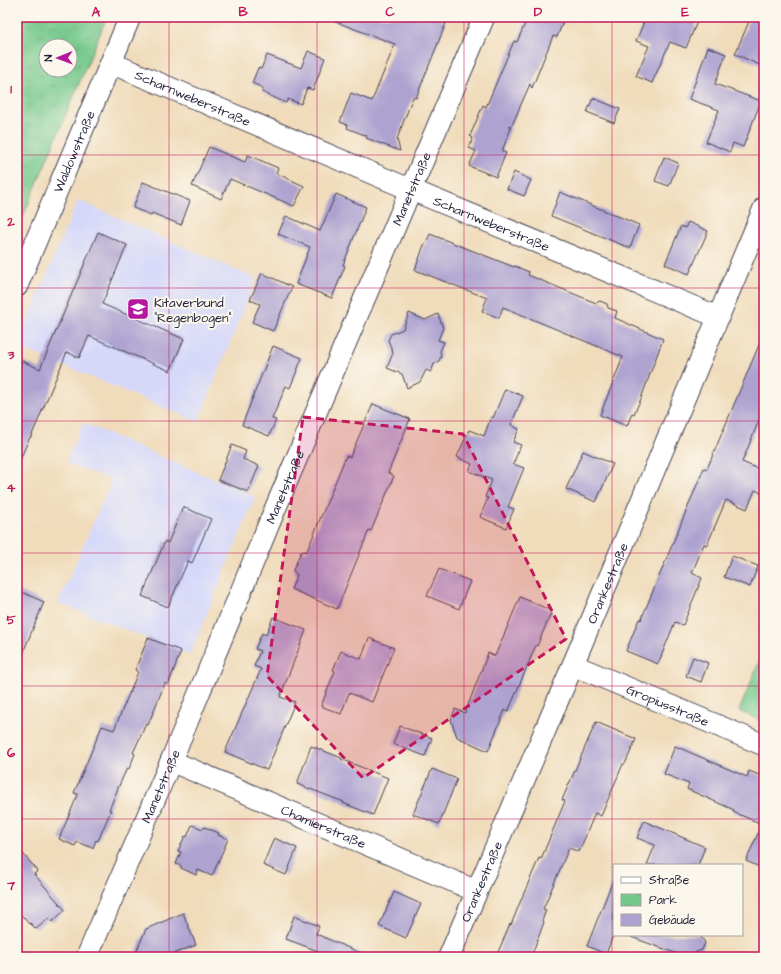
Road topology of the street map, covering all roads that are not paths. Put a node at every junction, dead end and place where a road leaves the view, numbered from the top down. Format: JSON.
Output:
{"nodes":[{"id":1,"x":130,"y":17,"type":"edge"},
{"id":2,"x":484,"y":17,"type":"edge"},
{"id":3,"x":111,"y":63,"type":"junction"},
{"id":4,"x":410,"y":190,"type":"junction"},
{"id":5,"x":764,"y":208,"type":"edge"},
{"id":6,"x":17,"y":286,"type":"edge"},
{"id":7,"x":718,"y":317,"type":"junction"},
{"id":8,"x":573,"y":665,"type":"junction"},
{"id":9,"x":764,"y":745,"type":"edge"},
{"id":10,"x":171,"y":761,"type":"junction"},
{"id":11,"x":476,"y":891,"type":"junction"},
{"id":12,"x":87,"y":957,"type":"edge"},
{"id":13,"x":449,"y":957,"type":"edge"}],
"edges":[{"from":1,"to":3,"type":"street","name":"Waldowstraße"},
{"from":2,"to":4,"type":"street","name":"Manetstraße"},
{"from":3,"to":4,"type":"street","name":"Scharnweberstraße"},
{"from":3,"to":6,"type":"street","name":"Waldowstraße"},
{"from":4,"to":7,"type":"street","name":"Scharnweberstraße"},
{"from":4,"to":10,"type":"street","name":"Manetstraße"},
{"from":5,"to":7,"type":"street","name":"Orankestraße"},
{"from":7,"to":8,"type":"street","name":"Orankestraße"},
{"from":8,"to":9,"type":"street","name":"Gropiusstraße"},
{"from":8,"to":11,"type":"street","name":"Orankestraße"},
{"from":10,"to":11,"type":"street","name":"Chamierstraße"},
{"from":10,"to":12,"type":"street","name":"Manetstraße"},
{"from":11,"to":13,"type":"street","name":"Orankestraße"}]}
